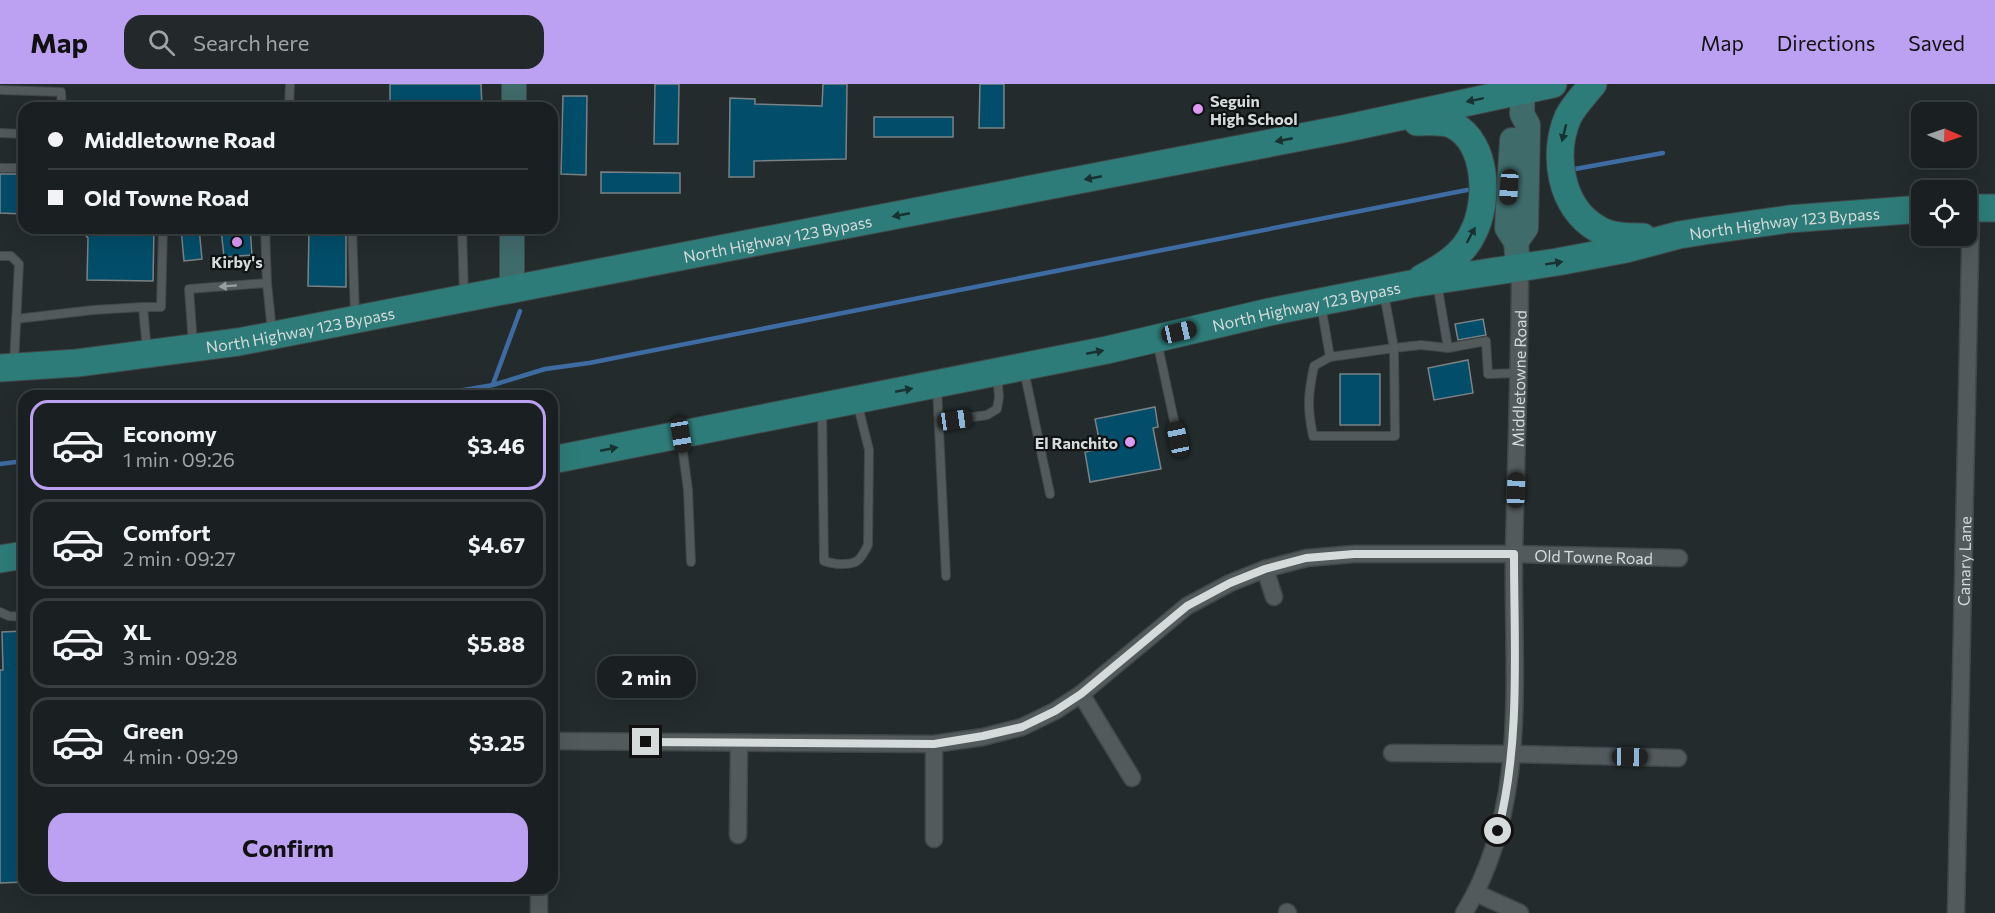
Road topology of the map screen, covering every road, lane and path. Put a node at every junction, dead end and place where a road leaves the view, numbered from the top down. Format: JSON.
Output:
{"nodes":[{"id":1,"x":290,"y":84,"type":"edge"},
{"id":2,"x":514,"y":84,"type":"edge"},
{"id":3,"x":1553,"y":84,"type":"edge"},
{"id":4,"x":1593,"y":84,"type":"edge"},
{"id":5,"x":62,"y":88,"type":"edge"},
{"id":6,"x":0,"y":90,"type":"edge"},
{"id":7,"x":1522,"y":96,"type":"edge"},
{"id":8,"x":289,"y":102,"type":"edge"},
{"id":9,"x":514,"y":102,"type":"edge"},
{"id":10,"x":1343,"y":129,"type":"junction"},
{"id":11,"x":0,"y":133,"type":"edge"},
{"id":12,"x":18,"y":134,"type":"edge"},
{"id":13,"x":0,"y":168,"type":"edge"},
{"id":14,"x":18,"y":168,"type":"edge"},
{"id":15,"x":1911,"y":210,"type":"edge"},
{"id":16,"x":163,"y":234,"type":"edge"},
{"id":17,"x":265,"y":234,"type":"edge"},
{"id":18,"x":352,"y":234,"type":"edge"},
{"id":19,"x":462,"y":234,"type":"edge"},
{"id":20,"x":512,"y":234,"type":"edge"},
{"id":21,"x":1679,"y":235,"type":"junction"},
{"id":22,"x":1976,"y":246,"type":"edge"},
{"id":23,"x":1517,"y":255,"type":"junction"},
{"id":24,"x":0,"y":256,"type":"edge"},
{"id":25,"x":1424,"y":282,"type":"junction"},
{"id":26,"x":267,"y":284,"type":"junction"},
{"id":27,"x":1383,"y":289,"type":"junction"},
{"id":28,"x":512,"y":290,"type":"junction"},
{"id":29,"x":465,"y":298,"type":"junction"},
{"id":30,"x":1320,"y":302,"type":"junction"},
{"id":31,"x":143,"y":307,"type":"junction"},
{"id":32,"x":16,"y":319,"type":"junction"},
{"id":33,"x":355,"y":320,"type":"junction"},
{"id":34,"x":272,"y":336,"type":"junction"},
{"id":35,"x":1156,"y":338,"type":"junction"},
{"id":36,"x":194,"y":348,"type":"junction"},
{"id":37,"x":1394,"y":348,"type":"junction"},
{"id":38,"x":1448,"y":348,"type":"junction"},
{"id":39,"x":147,"y":354,"type":"junction"},
{"id":40,"x":1330,"y":357,"type":"junction"},
{"id":41,"x":5,"y":369,"type":"edge"},
{"id":42,"x":1010,"y":369,"type":"junction"},
{"id":43,"x":1519,"y":373,"type":"junction"},
{"id":44,"x":937,"y":384,"type":"junction"},
{"id":45,"x":856,"y":400,"type":"junction"},
{"id":46,"x":822,"y":407,"type":"junction"},
{"id":47,"x":939,"y":422,"type":"junction"},
{"id":48,"x":681,"y":435,"type":"junction"},
{"id":49,"x":1178,"y":439,"type":"dead end"},
{"id":50,"x":558,"y":459,"type":"edge"},
{"id":51,"x":1050,"y":494,"type":"dead end"},
{"id":52,"x":0,"y":549,"type":"edge"},
{"id":53,"x":18,"y":553,"type":"edge"},
{"id":54,"x":1514,"y":554,"type":"junction"},
{"id":55,"x":18,"y":555,"type":"edge"},
{"id":56,"x":1679,"y":558,"type":"dead end"},
{"id":57,"x":0,"y":559,"type":"edge"},
{"id":58,"x":691,"y":562,"type":"dead end"},
{"id":59,"x":1265,"y":569,"type":"junction"},
{"id":60,"x":946,"y":576,"type":"dead end"},
{"id":61,"x":1274,"y":597,"type":"dead end"},
{"id":62,"x":0,"y":612,"type":"edge"},
{"id":63,"x":18,"y":617,"type":"edge"},
{"id":64,"x":1081,"y":694,"type":"junction"},
{"id":65,"x":558,"y":741,"type":"edge"},
{"id":66,"x":739,"y":743,"type":"junction"},
{"id":67,"x":934,"y":744,"type":"junction"},
{"id":68,"x":1392,"y":753,"type":"dead end"},
{"id":69,"x":1512,"y":754,"type":"junction"},
{"id":70,"x":1678,"y":758,"type":"dead end"},
{"id":71,"x":1132,"y":778,"type":"dead end"},
{"id":72,"x":738,"y":835,"type":"dead end"},
{"id":73,"x":934,"y":839,"type":"dead end"},
{"id":74,"x":1476,"y":893,"type":"junction"},
{"id":75,"x":539,"y":894,"type":"edge"},
{"id":76,"x":539,"y":913,"type":"edge"},
{"id":77,"x":1464,"y":913,"type":"edge"},
{"id":78,"x":1520,"y":913,"type":"edge"},
{"id":79,"x":1956,"y":913,"type":"edge"}],
"edges":[{"from":1,"to":8,"type":"lane"},
{"from":2,"to":9,"type":"street"},
{"from":3,"to":7,"type":"main road","name":"North Highway 123 Bypass"},
{"from":4,"to":21,"type":"main road","one_way":true},
{"from":5,"to":6,"type":"lane"},
{"from":7,"to":10,"type":"main road","name":"North Highway 123 Bypass","one_way":true},
{"from":7,"to":23,"type":"street"},
{"from":25,"to":10,"type":"main road","one_way":true},
{"from":10,"to":28,"type":"main road","name":"North Highway 123 Bypass","one_way":true},
{"from":11,"to":12,"type":"lane"},
{"from":13,"to":14,"type":"lane"},
{"from":15,"to":21,"type":"main road","name":"North Highway 123 Bypass"},
{"from":16,"to":31,"type":"lane"},
{"from":17,"to":26,"type":"lane"},
{"from":18,"to":33,"type":"lane"},
{"from":19,"to":29,"type":"lane"},
{"from":20,"to":28,"type":"street"},
{"from":23,"to":21,"type":"main road","name":"North Highway 123 Bypass","one_way":true},
{"from":22,"to":79,"type":"street","name":"Canary Lane"},
{"from":23,"to":25,"type":"main road","name":"North Highway 123 Bypass"},
{"from":23,"to":43,"type":"street","name":"Middletowne Road"},
{"from":24,"to":32,"type":"lane"},
{"from":25,"to":27,"type":"main road","name":"North Highway 123 Bypass"},
{"from":25,"to":38,"type":"lane"},
{"from":26,"to":34,"type":"lane"},
{"from":26,"to":36,"type":"lane","one_way":true},
{"from":27,"to":30,"type":"main road","name":"North Highway 123 Bypass"},
{"from":27,"to":37,"type":"lane"},
{"from":28,"to":29,"type":"main road","name":"North Highway 123 Bypass"},
{"from":29,"to":33,"type":"main road","name":"North Highway 123 Bypass"},
{"from":30,"to":35,"type":"main road","name":"North Highway 123 Bypass"},
{"from":30,"to":40,"type":"lane"},
{"from":31,"to":32,"type":"lane"},
{"from":31,"to":39,"type":"lane"},
{"from":32,"to":41,"type":"lane"},
{"from":33,"to":34,"type":"main road","name":"North Highway 123 Bypass"},
{"from":34,"to":36,"type":"main road","name":"North Highway 123 Bypass"},
{"from":42,"to":35,"type":"main road","name":"North Highway 123 Bypass","one_way":true},
{"from":35,"to":49,"type":"lane"},
{"from":36,"to":39,"type":"main road","name":"North Highway 123 Bypass"},
{"from":37,"to":38,"type":"lane"},
{"from":37,"to":40,"type":"lane"},
{"from":37,"to":40,"type":"lane"},
{"from":38,"to":43,"type":"lane"},
{"from":39,"to":41,"type":"main road","name":"North Highway 123 Bypass"},
{"from":42,"to":44,"type":"main road","name":"North Highway 123 Bypass"},
{"from":42,"to":47,"type":"lane"},
{"from":42,"to":51,"type":"lane"},
{"from":43,"to":54,"type":"street","name":"Middletowne Road"},
{"from":45,"to":44,"type":"main road","name":"North Highway 123 Bypass","one_way":true},
{"from":44,"to":47,"type":"lane"},
{"from":45,"to":46,"type":"main road","name":"North Highway 123 Bypass"},
{"from":45,"to":46,"type":"lane"},
{"from":46,"to":48,"type":"main road","name":"North Highway 123 Bypass"},
{"from":47,"to":60,"type":"lane"},
{"from":50,"to":48,"type":"main road","name":"North Highway 123 Bypass","one_way":true},
{"from":48,"to":58,"type":"lane"},
{"from":52,"to":53,"type":"main road"},
{"from":54,"to":56,"type":"street","name":"Old Towne Road"},
{"from":54,"to":59,"type":"street","name":"Old Towne Road"},
{"from":54,"to":69,"type":"street","name":"Middletowne Road"},
{"from":55,"to":57,"type":"main road"},
{"from":59,"to":61,"type":"street"},
{"from":59,"to":64,"type":"street","name":"Old Towne Road"},
{"from":62,"to":63,"type":"lane"},
{"from":64,"to":67,"type":"street","name":"Old Towne Road"},
{"from":64,"to":71,"type":"street"},
{"from":65,"to":66,"type":"street","name":"Old Towne Road"},
{"from":66,"to":67,"type":"street","name":"Old Towne Road"},
{"from":66,"to":72,"type":"street"},
{"from":67,"to":73,"type":"street"},
{"from":68,"to":69,"type":"street"},
{"from":69,"to":70,"type":"street"},
{"from":69,"to":74,"type":"street","name":"Middletowne Road"},
{"from":74,"to":77,"type":"street","name":"Middletowne Road"},
{"from":74,"to":78,"type":"street"},
{"from":75,"to":76,"type":"street"}]}
